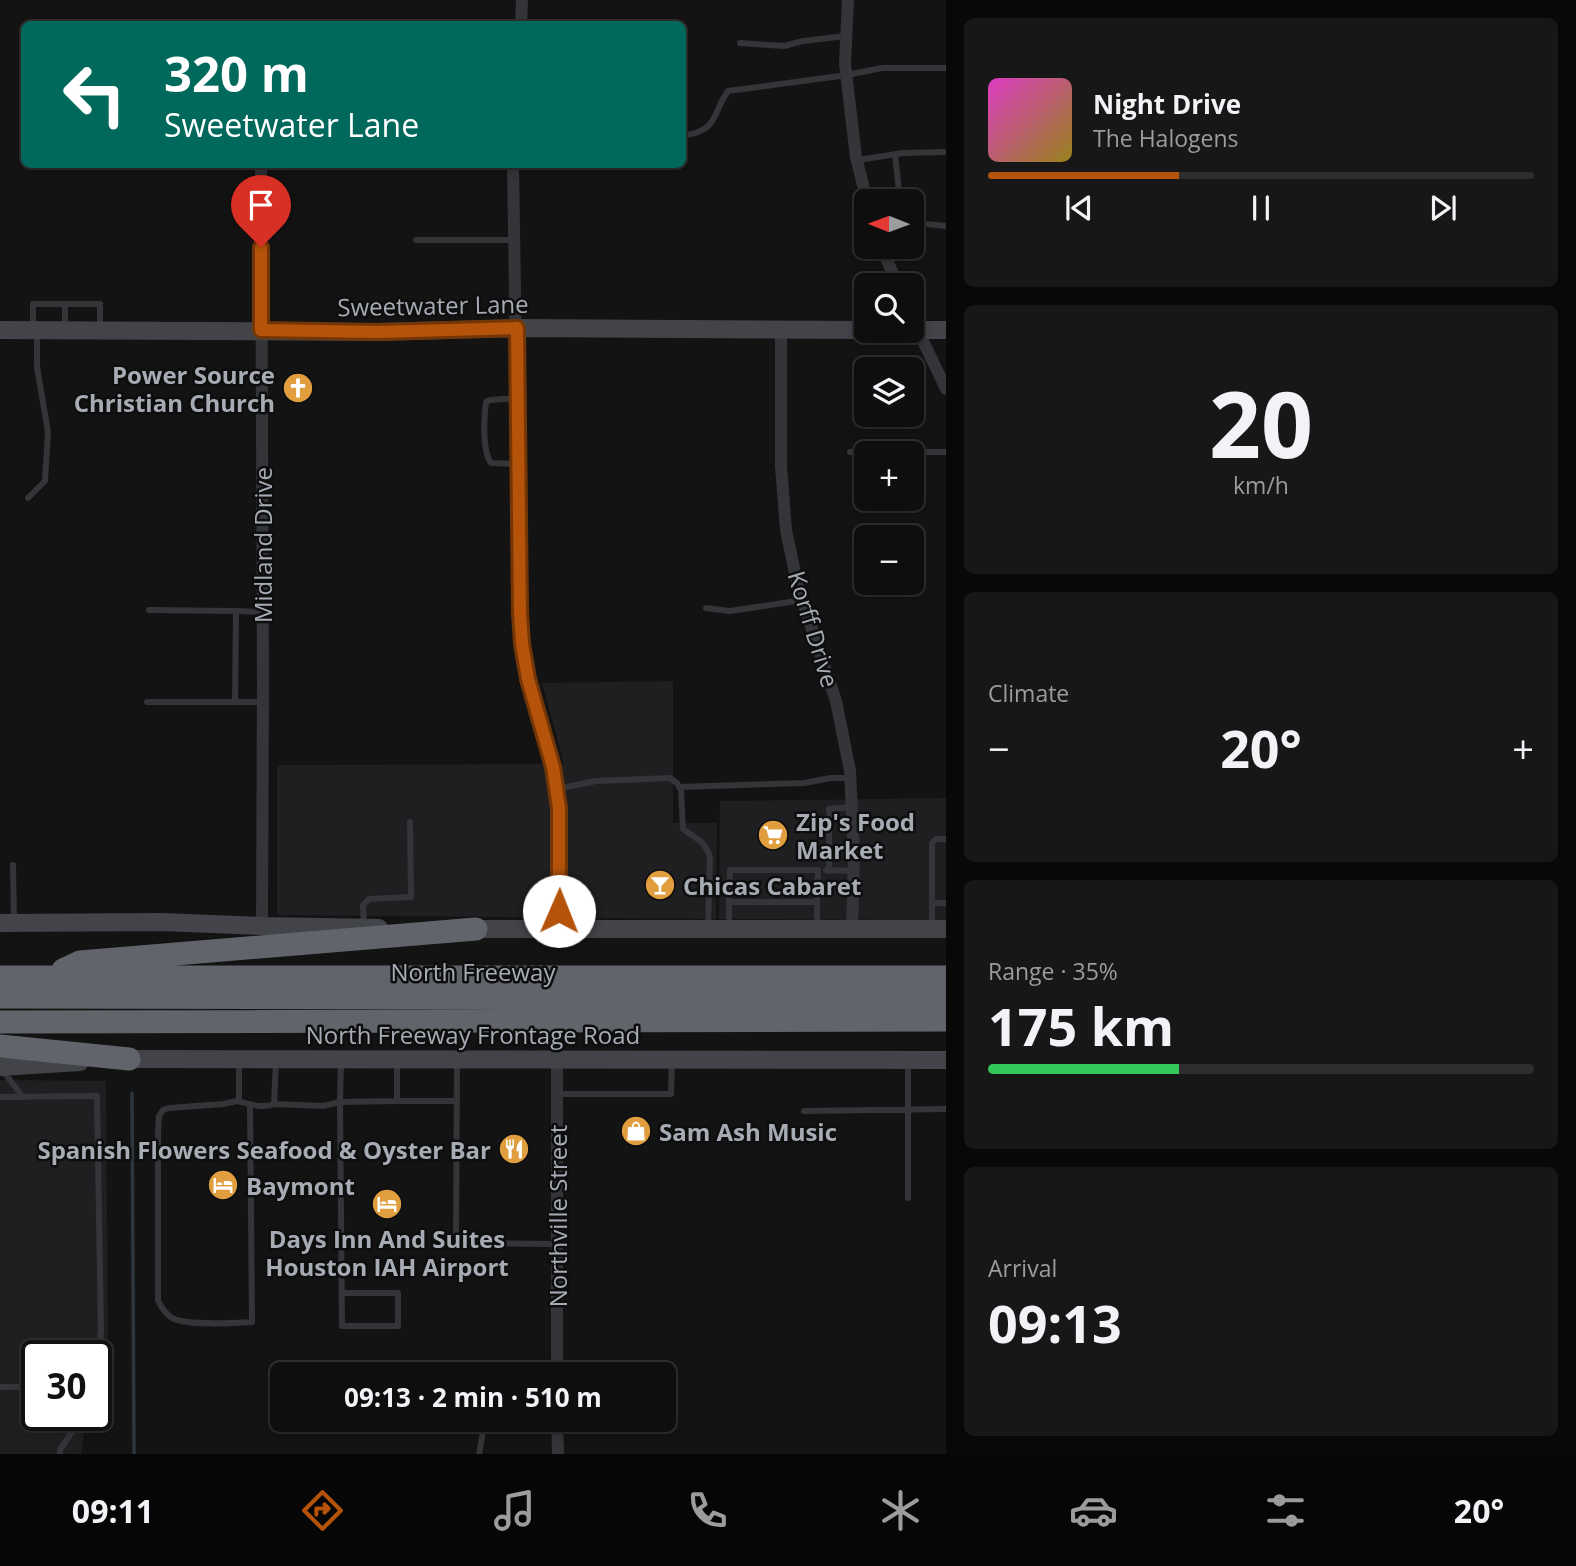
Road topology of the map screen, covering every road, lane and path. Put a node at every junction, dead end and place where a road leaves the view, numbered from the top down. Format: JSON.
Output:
{"nodes":[{"id":1,"x":522,"y":0,"type":"edge"},
{"id":2,"x":848,"y":0,"type":"edge"},
{"id":3,"x":521,"y":21,"type":"edge"},
{"id":4,"x":846,"y":36,"type":"junction"},
{"id":5,"x":740,"y":43,"type":"dead end"},
{"id":6,"x":946,"y":68,"type":"edge"},
{"id":7,"x":847,"y":75,"type":"junction"},
{"id":8,"x":686,"y":135,"type":"edge"},
{"id":9,"x":946,"y":152,"type":"edge"},
{"id":10,"x":895,"y":154,"type":"junction"},
{"id":11,"x":856,"y":160,"type":"junction"},
{"id":12,"x":261,"y":168,"type":"edge"},
{"id":13,"x":513,"y":168,"type":"edge"},
{"id":14,"x":864,"y":189,"type":"edge"},
{"id":15,"x":899,"y":189,"type":"edge"},
{"id":16,"x":924,"y":223,"type":"edge"},
{"id":17,"x":946,"y":226,"type":"edge"},
{"id":18,"x":416,"y":240,"type":"dead end"},
{"id":19,"x":515,"y":240,"type":"junction"},
{"id":20,"x":65,"y":304,"type":"junction"},
{"id":21,"x":924,"y":327,"type":"edge"},
{"id":22,"x":517,"y":328,"type":"junction"},
{"id":23,"x":781,"y":329,"type":"junction"},
{"id":24,"x":0,"y":330,"type":"edge"},
{"id":25,"x":35,"y":330,"type":"junction"},
{"id":26,"x":65,"y":330,"type":"junction"},
{"id":27,"x":100,"y":330,"type":"junction"},
{"id":28,"x":261,"y":330,"type":"junction"},
{"id":29,"x":854,"y":330,"type":"edge"},
{"id":30,"x":946,"y":330,"type":"edge"},
{"id":31,"x":922,"y":343,"type":"edge"},
{"id":32,"x":946,"y":389,"type":"edge"},
{"id":33,"x":517,"y":398,"type":"junction"},
{"id":34,"x":850,"y":452,"type":"dead end"},
{"id":35,"x":946,"y":452,"type":"edge"},
{"id":36,"x":518,"y":464,"type":"junction"},
{"id":37,"x":28,"y":498,"type":"dead end"},
{"id":38,"x":803,"y":600,"type":"junction"},
{"id":39,"x":706,"y":608,"type":"dead end"},
{"id":40,"x":149,"y":610,"type":"dead end"},
{"id":41,"x":236,"y":611,"type":"junction"},
{"id":42,"x":263,"y":612,"type":"junction"},
{"id":43,"x":147,"y":702,"type":"dead end"},
{"id":44,"x":235,"y":702,"type":"junction"},
{"id":45,"x":263,"y":702,"type":"junction"},
{"id":46,"x":850,"y":778,"type":"junction"},
{"id":47,"x":679,"y":787,"type":"junction"},
{"id":48,"x":556,"y":789,"type":"junction"},
{"id":49,"x":853,"y":807,"type":"junction"},
{"id":50,"x":410,"y":822,"type":"dead end"},
{"id":51,"x":946,"y":839,"type":"edge"},
{"id":52,"x":13,"y":865,"type":"dead end"},
{"id":53,"x":818,"y":870,"type":"junction"},
{"id":54,"x":829,"y":871,"type":"junction"},
{"id":55,"x":853,"y":871,"type":"junction"},
{"id":56,"x":729,"y":902,"type":"junction"},
{"id":57,"x":817,"y":902,"type":"junction"},
{"id":58,"x":932,"y":903,"type":"junction"},
{"id":59,"x":946,"y":903,"type":"edge"},
{"id":60,"x":7,"y":923,"type":"edge"},
{"id":61,"x":262,"y":926,"type":"junction"},
{"id":62,"x":364,"y":928,"type":"junction"},
{"id":63,"x":476,"y":929,"type":"junction"},
{"id":64,"x":559,"y":929,"type":"junction"},
{"id":65,"x":708,"y":929,"type":"junction"},
{"id":66,"x":729,"y":929,"type":"junction"},
{"id":67,"x":817,"y":929,"type":"junction"},
{"id":68,"x":852,"y":929,"type":"junction"},
{"id":69,"x":939,"y":929,"type":"edge"},
{"id":70,"x":0,"y":977,"type":"edge"},
{"id":71,"x":48,"y":977,"type":"junction"},
{"id":72,"x":946,"y":977,"type":"edge"},
{"id":73,"x":0,"y":997,"type":"edge"},
{"id":74,"x":946,"y":999,"type":"edge"},
{"id":75,"x":946,"y":1020,"type":"edge"},
{"id":76,"x":0,"y":1022,"type":"edge"},
{"id":77,"x":0,"y":1046,"type":"edge"},
{"id":78,"x":129,"y":1059,"type":"junction"},
{"id":79,"x":239,"y":1059,"type":"junction"},
{"id":80,"x":276,"y":1059,"type":"junction"},
{"id":81,"x":341,"y":1059,"type":"junction"},
{"id":82,"x":397,"y":1059,"type":"junction"},
{"id":83,"x":457,"y":1059,"type":"junction"},
{"id":84,"x":557,"y":1059,"type":"junction"},
{"id":85,"x":672,"y":1059,"type":"junction"},
{"id":86,"x":908,"y":1060,"type":"junction"},
{"id":87,"x":946,"y":1060,"type":"edge"},
{"id":88,"x":0,"y":1067,"type":"edge"},
{"id":89,"x":557,"y":1094,"type":"junction"},
{"id":90,"x":0,"y":1097,"type":"edge"},
{"id":91,"x":23,"y":1097,"type":"junction"},
{"id":92,"x":237,"y":1101,"type":"junction"},
{"id":93,"x":397,"y":1101,"type":"junction"},
{"id":94,"x":457,"y":1101,"type":"junction"},
{"id":95,"x":340,"y":1102,"type":"junction"},
{"id":96,"x":275,"y":1104,"type":"junction"},
{"id":97,"x":250,"y":1105,"type":"junction"},
{"id":98,"x":908,"y":1109,"type":"junction"},
{"id":99,"x":946,"y":1109,"type":"edge"},
{"id":100,"x":804,"y":1111,"type":"dead end"},
{"id":101,"x":908,"y":1198,"type":"dead end"},
{"id":102,"x":557,"y":1244,"type":"junction"},
{"id":103,"x":342,"y":1293,"type":"junction"},
{"id":104,"x":100,"y":1340,"type":"edge"},
{"id":105,"x":557,"y":1362,"type":"edge"},
{"id":106,"x":0,"y":1387,"type":"edge"},
{"id":107,"x":21,"y":1387,"type":"edge"},
{"id":108,"x":72,"y":1431,"type":"edge"},
{"id":109,"x":483,"y":1432,"type":"edge"},
{"id":110,"x":558,"y":1432,"type":"edge"},
{"id":111,"x":60,"y":1454,"type":"edge"},
{"id":112,"x":479,"y":1454,"type":"edge"},
{"id":113,"x":558,"y":1454,"type":"edge"}],
"edges":[{"from":1,"to":3,"type":"street"},
{"from":2,"to":4,"type":"street"},
{"from":4,"to":5,"type":"lane"},
{"from":4,"to":7,"type":"street"},
{"from":6,"to":7,"type":"lane"},
{"from":7,"to":8,"type":"lane"},
{"from":7,"to":11,"type":"street"},
{"from":9,"to":10,"type":"lane"},
{"from":10,"to":11,"type":"lane"},
{"from":10,"to":15,"type":"lane"},
{"from":11,"to":14,"type":"street"},
{"from":12,"to":28,"type":"street","name":"Midland Drive"},
{"from":13,"to":19,"type":"street"},
{"from":16,"to":17,"type":"lane"},
{"from":18,"to":19,"type":"lane"},
{"from":19,"to":22,"type":"street"},
{"from":20,"to":25,"type":"lane"},
{"from":20,"to":26,"type":"lane"},
{"from":20,"to":27,"type":"lane"},
{"from":21,"to":30,"type":"main road"},
{"from":22,"to":23,"type":"main road","name":"Sweetwater Lane"},
{"from":22,"to":28,"type":"main road","name":"Sweetwater Lane"},
{"from":22,"to":33,"type":"street"},
{"from":23,"to":29,"type":"main road","name":"Sweetwater Lane"},
{"from":23,"to":38,"type":"street","name":"Korff Drive"},
{"from":24,"to":25,"type":"main road","name":"Sweetwater Lane"},
{"from":25,"to":26,"type":"main road","name":"Sweetwater Lane"},
{"from":25,"to":37,"type":"lane"},
{"from":26,"to":27,"type":"main road","name":"Sweetwater Lane"},
{"from":27,"to":28,"type":"main road","name":"Sweetwater Lane"},
{"from":28,"to":42,"type":"street","name":"Midland Drive"},
{"from":31,"to":32,"type":"street"},
{"from":33,"to":36,"type":"street"},
{"from":33,"to":36,"type":"lane"},
{"from":34,"to":35,"type":"lane"},
{"from":36,"to":48,"type":"street"},
{"from":38,"to":39,"type":"lane"},
{"from":38,"to":46,"type":"street","name":"Korff Drive"},
{"from":40,"to":41,"type":"lane"},
{"from":41,"to":42,"type":"lane"},
{"from":41,"to":44,"type":"lane"},
{"from":42,"to":45,"type":"street","name":"Midland Drive"},
{"from":43,"to":44,"type":"lane"},
{"from":44,"to":45,"type":"lane"},
{"from":45,"to":61,"type":"street","name":"Midland Drive"},
{"from":46,"to":47,"type":"lane"},
{"from":46,"to":49,"type":"street","name":"Korff Drive"},
{"from":47,"to":48,"type":"lane"},
{"from":47,"to":65,"type":"lane"},
{"from":48,"to":64,"type":"street"},
{"from":49,"to":54,"type":"lane"},
{"from":49,"to":55,"type":"street","name":"Korff Drive"},
{"from":50,"to":62,"type":"lane"},
{"from":51,"to":58,"type":"lane"},
{"from":52,"to":60,"type":"lane"},
{"from":53,"to":54,"type":"lane"},
{"from":53,"to":56,"type":"lane"},
{"from":53,"to":57,"type":"lane"},
{"from":54,"to":55,"type":"lane"},
{"from":55,"to":68,"type":"street","name":"Korff Drive"},
{"from":56,"to":57,"type":"lane"},
{"from":56,"to":66,"type":"lane"},
{"from":57,"to":67,"type":"lane"},
{"from":58,"to":59,"type":"lane"},
{"from":58,"to":69,"type":"lane"},
{"from":60,"to":61,"type":"main road"},
{"from":61,"to":62,"type":"main road"},
{"from":62,"to":63,"type":"main road"},
{"from":63,"to":64,"type":"main road"},
{"from":63,"to":71,"type":"highway"},
{"from":64,"to":65,"type":"main road"},
{"from":65,"to":66,"type":"main road"},
{"from":66,"to":67,"type":"main road"},
{"from":67,"to":68,"type":"main road"},
{"from":68,"to":69,"type":"main road"},
{"from":70,"to":71,"type":"highway","name":"North Freeway"},
{"from":71,"to":72,"type":"highway","name":"North Freeway"},
{"from":73,"to":74,"type":"highway","name":"North Freeway"},
{"from":75,"to":76,"type":"highway","name":"North Freeway"},
{"from":77,"to":78,"type":"highway"},
{"from":78,"to":79,"type":"main road","name":"North Freeway Frontage Road"},
{"from":78,"to":88,"type":"main road","name":"North Freeway Frontage Road"},
{"from":79,"to":80,"type":"main road","name":"North Freeway Frontage Road"},
{"from":79,"to":92,"type":"lane"},
{"from":80,"to":81,"type":"main road","name":"North Freeway Frontage Road"},
{"from":80,"to":96,"type":"lane"},
{"from":81,"to":82,"type":"main road","name":"North Freeway Frontage Road"},
{"from":81,"to":95,"type":"lane"},
{"from":82,"to":83,"type":"main road","name":"North Freeway Frontage Road"},
{"from":82,"to":93,"type":"lane"},
{"from":83,"to":84,"type":"main road","name":"North Freeway Frontage Road"},
{"from":83,"to":94,"type":"lane"},
{"from":84,"to":85,"type":"main road","name":"North Freeway Frontage Road"},
{"from":84,"to":89,"type":"street","name":"Northville Street"},
{"from":85,"to":86,"type":"main road","name":"North Freeway Frontage Road"},
{"from":85,"to":89,"type":"lane"},
{"from":86,"to":87,"type":"main road","name":"North Freeway Frontage Road"},
{"from":86,"to":98,"type":"lane"},
{"from":88,"to":91,"type":"lane"},
{"from":89,"to":102,"type":"street","name":"Northville Street"},
{"from":90,"to":91,"type":"lane"},
{"from":91,"to":104,"type":"lane"},
{"from":92,"to":97,"type":"lane"},
{"from":92,"to":97,"type":"lane"},
{"from":93,"to":94,"type":"lane"},
{"from":93,"to":95,"type":"lane"},
{"from":94,"to":102,"type":"lane"},
{"from":95,"to":96,"type":"lane"},
{"from":95,"to":103,"type":"lane"},
{"from":96,"to":97,"type":"lane"},
{"from":98,"to":99,"type":"lane"},
{"from":98,"to":100,"type":"lane"},
{"from":98,"to":101,"type":"lane"},
{"from":102,"to":105,"type":"street","name":"Northville Street"},
{"from":103,"to":103,"type":"lane"},
{"from":106,"to":107,"type":"lane"},
{"from":108,"to":111,"type":"lane"},
{"from":109,"to":112,"type":"lane"},
{"from":110,"to":113,"type":"street"}]}
